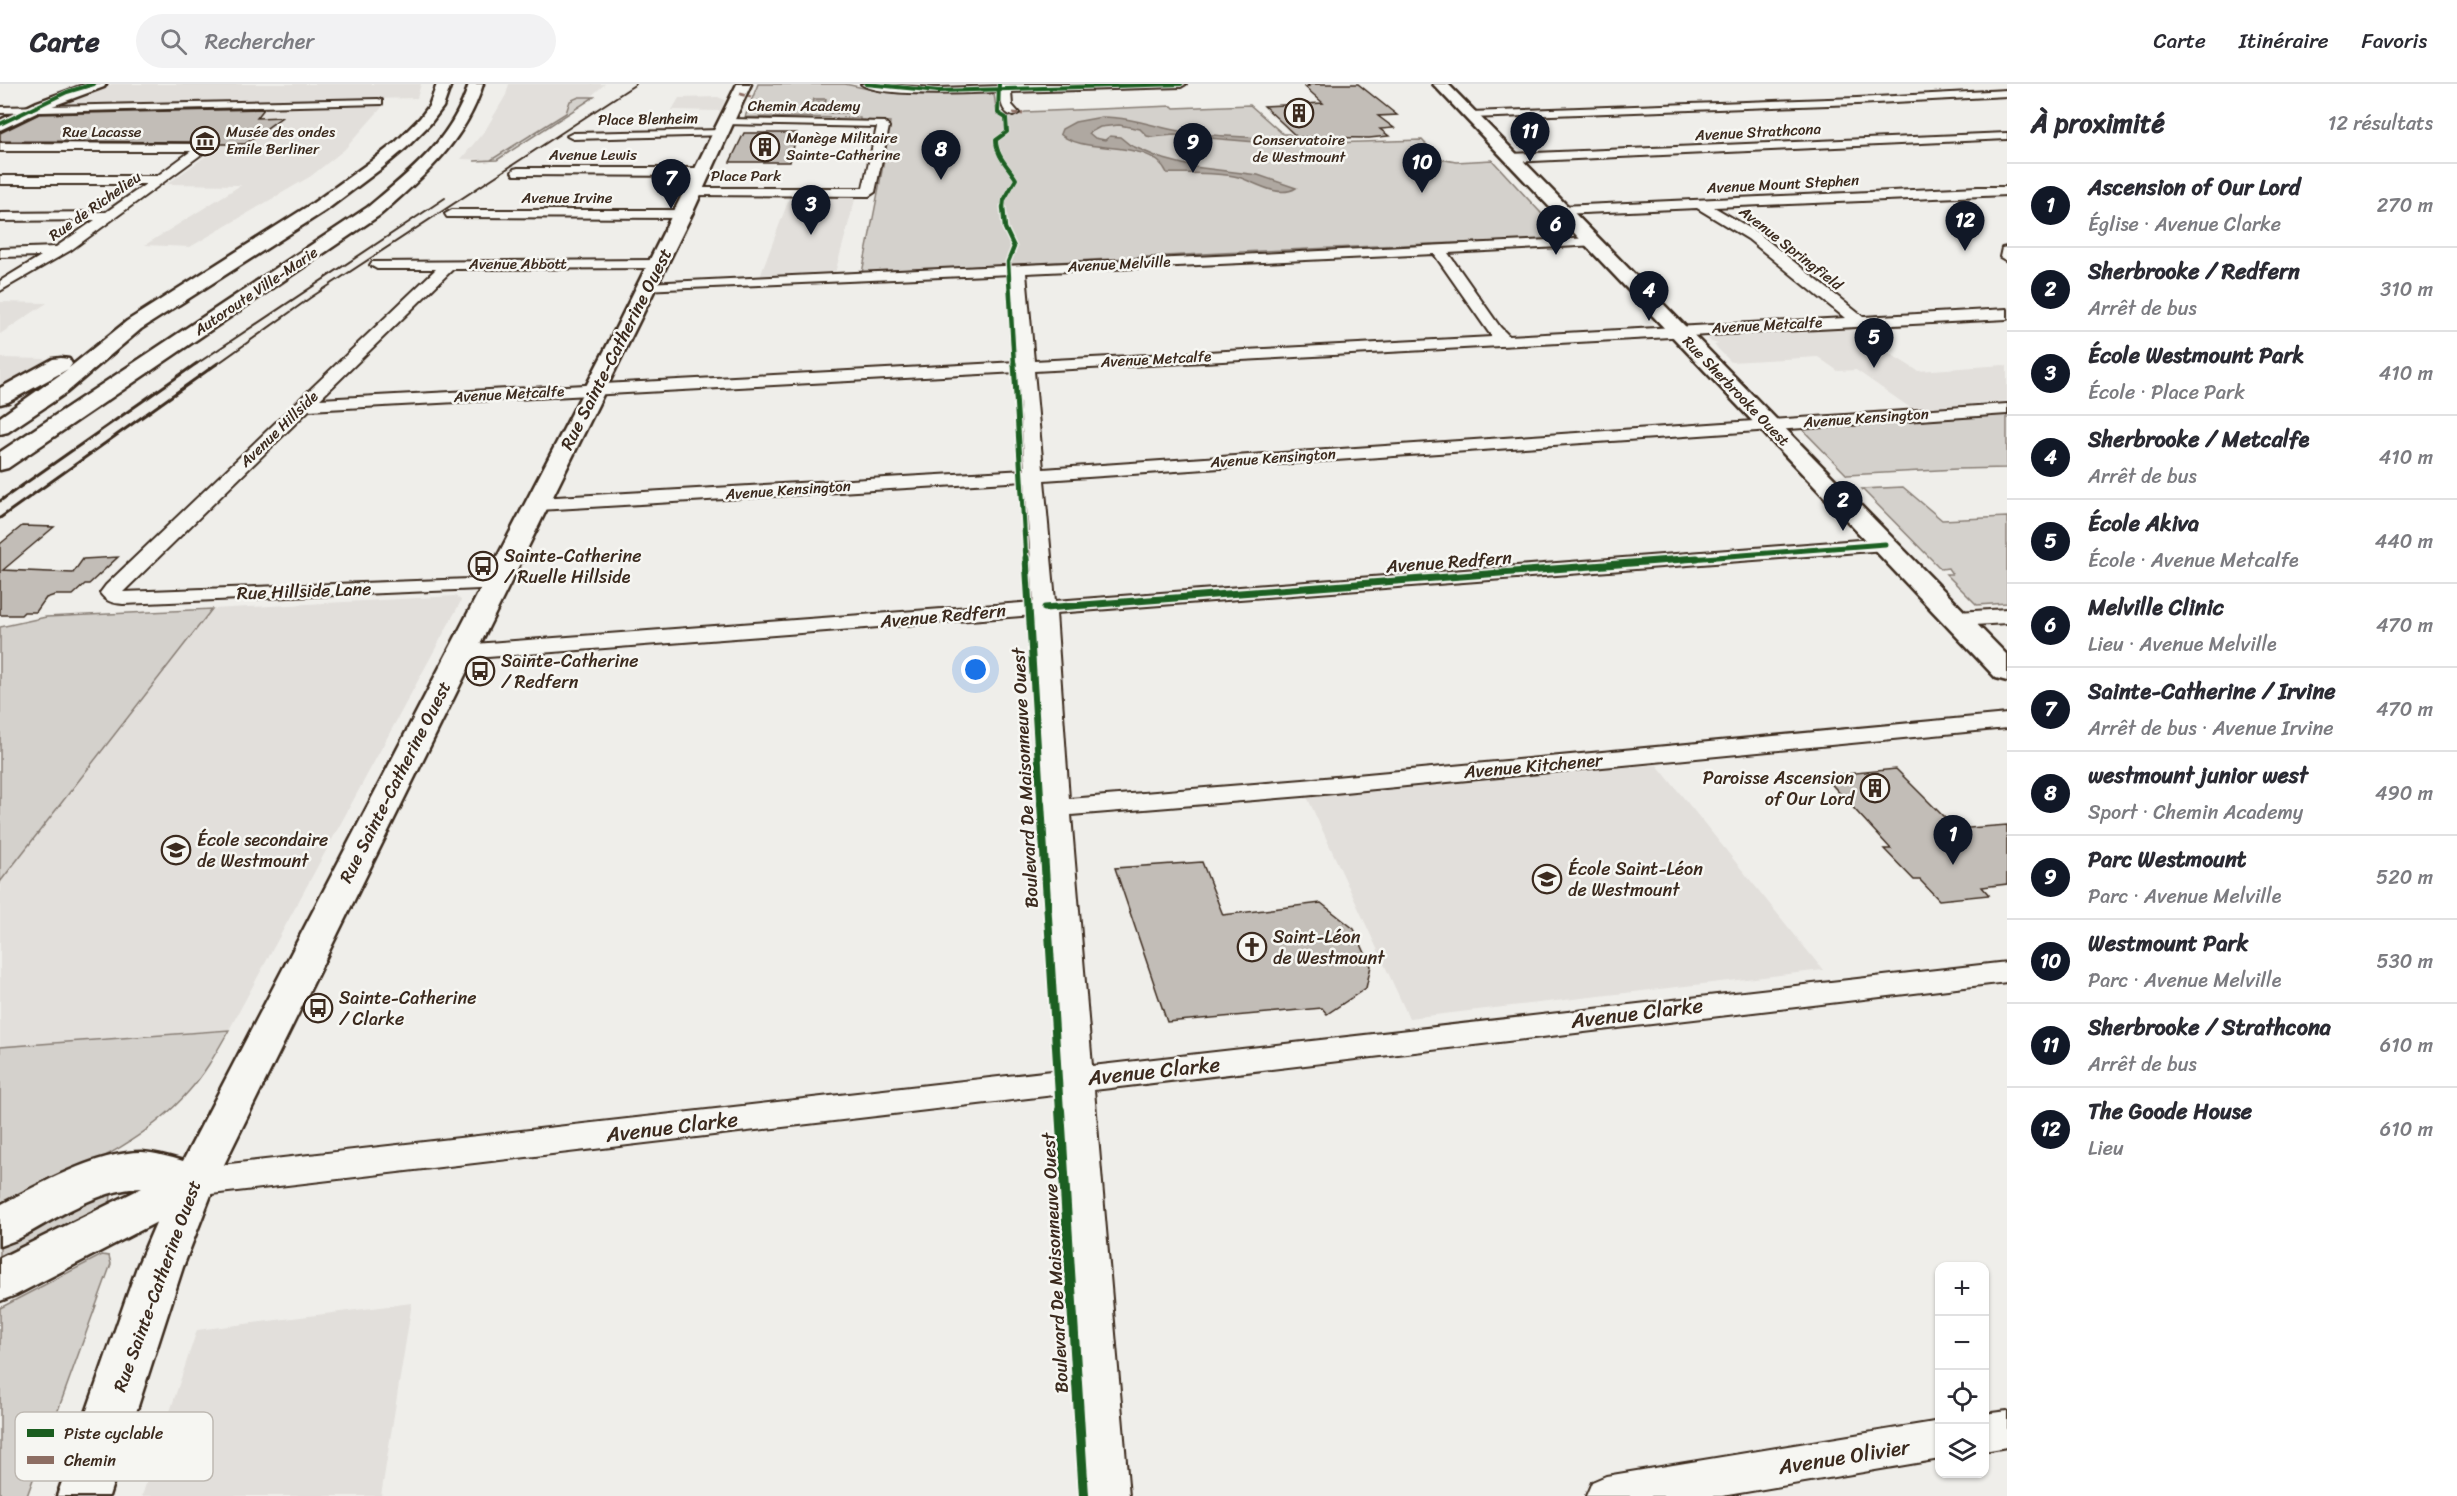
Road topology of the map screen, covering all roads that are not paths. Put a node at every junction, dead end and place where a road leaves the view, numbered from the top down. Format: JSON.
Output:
{"nodes":[{"id":1,"x":99,"y":84,"type":"edge"},
{"id":2,"x":444,"y":84,"type":"edge"},
{"id":3,"x":476,"y":84,"type":"edge"},
{"id":4,"x":744,"y":84,"type":"edge"},
{"id":5,"x":866,"y":84,"type":"edge"},
{"id":6,"x":1180,"y":84,"type":"edge"},
{"id":7,"x":1440,"y":84,"type":"edge"},
{"id":8,"x":1005,"y":87,"type":"edge"},
{"id":9,"x":2007,"y":93,"type":"edge"},
{"id":10,"x":378,"y":102,"type":"dead end"},
{"id":11,"x":32,"y":109,"type":"junction"},
{"id":12,"x":0,"y":110,"type":"edge"},
{"id":13,"x":1013,"y":112,"type":"dead end"},
{"id":14,"x":1470,"y":115,"type":"junction"},
{"id":15,"x":0,"y":126,"type":"edge"},
{"id":16,"x":726,"y":127,"type":"junction"},
{"id":17,"x":573,"y":136,"type":"dead end"},
{"id":18,"x":2007,"y":136,"type":"edge"},
{"id":19,"x":0,"y":147,"type":"edge"},
{"id":20,"x":464,"y":147,"type":"dead end"},
{"id":21,"x":204,"y":148,"type":"joint"},
{"id":22,"x":1510,"y":158,"type":"junction"},
{"id":23,"x":518,"y":172,"type":"dead end"},
{"id":24,"x":0,"y":180,"type":"edge"},
{"id":25,"x":161,"y":180,"type":"junction"},
{"id":26,"x":699,"y":183,"type":"junction"},
{"id":27,"x":870,"y":188,"type":"joint"},
{"id":28,"x":2007,"y":191,"type":"edge"},
{"id":29,"x":1702,"y":204,"type":"junction"},
{"id":30,"x":1561,"y":210,"type":"junction"},
{"id":31,"x":374,"y":211,"type":"junction"},
{"id":32,"x":452,"y":214,"type":"dead end"},
{"id":33,"x":683,"y":214,"type":"junction"},
{"id":34,"x":110,"y":216,"type":"junction"},
{"id":35,"x":0,"y":217,"type":"edge"},
{"id":36,"x":1592,"y":242,"type":"junction"},
{"id":37,"x":1438,"y":249,"type":"junction"},
{"id":38,"x":61,"y":251,"type":"junction"},
{"id":39,"x":2007,"y":251,"type":"edge"},
{"id":40,"x":0,"y":253,"type":"edge"},
{"id":41,"x":2007,"y":257,"type":"edge"},
{"id":42,"x":658,"y":264,"type":"junction"},
{"id":43,"x":377,"y":265,"type":"dead end"},
{"id":44,"x":448,"y":265,"type":"junction"},
{"id":45,"x":1018,"y":269,"type":"junction"},
{"id":46,"x":0,"y":287,"type":"edge"},
{"id":47,"x":647,"y":287,"type":"junction"},
{"id":48,"x":2007,"y":314,"type":"edge"},
{"id":49,"x":1857,"y":320,"type":"junction"},
{"id":50,"x":134,"y":325,"type":"junction"},
{"id":51,"x":1677,"y":330,"type":"junction"},
{"id":52,"x":1503,"y":339,"type":"junction"},
{"id":53,"x":1025,"y":366,"type":"junction"},
{"id":54,"x":595,"y":390,"type":"junction"},
{"id":55,"x":0,"y":397,"type":"edge"},
{"id":56,"x":305,"y":405,"type":"junction"},
{"id":57,"x":2007,"y":409,"type":"edge"},
{"id":58,"x":1768,"y":424,"type":"junction"},
{"id":59,"x":0,"y":427,"type":"edge"},
{"id":60,"x":0,"y":463,"type":"edge"},
{"id":61,"x":1033,"y":475,"type":"junction"},
{"id":62,"x":539,"y":504,"type":"junction"},
{"id":63,"x":1885,"y":544,"type":"junction"},
{"id":64,"x":496,"y":585,"type":"junction"},
{"id":65,"x":112,"y":595,"type":"joint"},
{"id":66,"x":1045,"y":608,"type":"junction"},
{"id":67,"x":2007,"y":616,"type":"edge"},
{"id":68,"x":1957,"y":619,"type":"junction"},
{"id":69,"x":462,"y":652,"type":"junction"},
{"id":70,"x":2007,"y":672,"type":"edge"},
{"id":71,"x":2007,"y":720,"type":"edge"},
{"id":72,"x":1059,"y":808,"type":"junction"},
{"id":73,"x":2007,"y":972,"type":"edge"},
{"id":74,"x":1078,"y":1080,"type":"junction"},
{"id":75,"x":194,"y":1182,"type":"junction"},
{"id":76,"x":0,"y":1227,"type":"edge"},
{"id":77,"x":0,"y":1281,"type":"edge"},
{"id":78,"x":111,"y":1412,"type":"edge"},
{"id":79,"x":2007,"y":1430,"type":"edge"},
{"id":80,"x":1989,"y":1432,"type":"edge"},
{"id":81,"x":1935,"y":1441,"type":"edge"},
{"id":82,"x":87,"y":1481,"type":"edge"},
{"id":83,"x":82,"y":1496,"type":"edge"},
{"id":84,"x":1109,"y":1496,"type":"edge"},
{"id":85,"x":1606,"y":1496,"type":"edge"}],
"edges":[{"from":1,"to":11,"type":"main road"},
{"from":2,"to":50,"type":"main road","name":"Autoroute Ville-Marie"},
{"from":3,"to":31,"type":"main road","name":"Autoroute Ville-Marie"},
{"from":4,"to":16,"type":"main road","name":"Rue Sainte-Catherine Ouest"},
{"from":5,"to":8,"type":"street"},
{"from":6,"to":8,"type":"street"},
{"from":7,"to":14,"type":"main road","name":"Rue Sherbrooke Ouest"},
{"from":8,"to":13,"type":"street"},
{"from":9,"to":14,"type":"street"},
{"from":10,"to":11,"type":"street"},
{"from":11,"to":12,"type":"street"},
{"from":11,"to":15,"type":"main road"},
{"from":14,"to":22,"type":"main road","name":"Rue Sherbrooke Ouest"},
{"from":16,"to":17,"type":"street","name":"Place Blenheim"},
{"from":16,"to":26,"type":"main road","name":"Rue Sainte-Catherine Ouest"},
{"from":16,"to":27,"type":"street","name":"Chemin Academy"},
{"from":18,"to":22,"type":"street","name":"Avenue Strathcona"},
{"from":19,"to":21,"type":"street","name":"Rue Lacasse"},
{"from":20,"to":31,"type":"main road"},
{"from":21,"to":25,"type":"street","name":"Rue de Richelieu"},
{"from":22,"to":30,"type":"main road","name":"Rue Sherbrooke Ouest"},
{"from":23,"to":26,"type":"street","name":"Avenue Lewis"},
{"from":24,"to":25,"type":"street"},
{"from":25,"to":34,"type":"street","name":"Rue de Richelieu"},
{"from":26,"to":27,"type":"street","name":"Place Park"},
{"from":26,"to":33,"type":"main road","name":"Rue Sainte-Catherine Ouest"},
{"from":28,"to":29,"type":"street","name":"Avenue Mount Stephen"},
{"from":29,"to":30,"type":"street","name":"Avenue Mount Stephen"},
{"from":29,"to":49,"type":"street","name":"Avenue Springfield"},
{"from":30,"to":36,"type":"main road","name":"Rue Sherbrooke Ouest"},
{"from":31,"to":60,"type":"main road","name":"Autoroute Ville-Marie"},
{"from":32,"to":33,"type":"street","name":"Avenue Irvine"},
{"from":33,"to":42,"type":"main road","name":"Rue Sainte-Catherine Ouest"},
{"from":34,"to":35,"type":"street"},
{"from":34,"to":38,"type":"street","name":"Rue de Richelieu"},
{"from":36,"to":37,"type":"street","name":"Avenue Melville"},
{"from":36,"to":51,"type":"main road","name":"Rue Sherbrooke Ouest"},
{"from":37,"to":45,"type":"street","name":"Avenue Melville"},
{"from":37,"to":52,"type":"street"},
{"from":38,"to":40,"type":"street"},
{"from":38,"to":46,"type":"street","name":"Rue de Richelieu"},
{"from":39,"to":41,"type":"street"},
{"from":42,"to":44,"type":"street","name":"Avenue Abbott"},
{"from":42,"to":47,"type":"main road","name":"Rue Sainte-Catherine Ouest"},
{"from":43,"to":44,"type":"street","name":"Avenue Abbott"},
{"from":44,"to":56,"type":"street","name":"Avenue Hillside"},
{"from":45,"to":47,"type":"street","name":"Avenue Melville"},
{"from":45,"to":53,"type":"street","name":"Boulevard De Maisonneuve Ouest"},
{"from":47,"to":54,"type":"main road","name":"Rue Sainte-Catherine Ouest"},
{"from":48,"to":49,"type":"street","name":"Avenue Metcalfe"},
{"from":49,"to":51,"type":"street","name":"Avenue Metcalfe"},
{"from":50,"to":55,"type":"main road"},
{"from":50,"to":59,"type":"main road","name":"Autoroute Ville-Marie"},
{"from":51,"to":52,"type":"street","name":"Avenue Metcalfe"},
{"from":51,"to":58,"type":"main road","name":"Rue Sherbrooke Ouest"},
{"from":52,"to":53,"type":"street","name":"Avenue Metcalfe"},
{"from":53,"to":54,"type":"street","name":"Avenue Metcalfe"},
{"from":53,"to":61,"type":"street","name":"Boulevard De Maisonneuve Ouest"},
{"from":54,"to":56,"type":"street","name":"Avenue Metcalfe"},
{"from":54,"to":62,"type":"main road","name":"Rue Sainte-Catherine Ouest"},
{"from":56,"to":65,"type":"street","name":"Avenue Hillside"},
{"from":57,"to":58,"type":"street","name":"Avenue Kensington"},
{"from":58,"to":61,"type":"street","name":"Avenue Kensington"},
{"from":58,"to":63,"type":"main road","name":"Rue Sherbrooke Ouest"},
{"from":61,"to":62,"type":"street","name":"Avenue Kensington"},
{"from":61,"to":66,"type":"street","name":"Boulevard De Maisonneuve Ouest"},
{"from":62,"to":64,"type":"main road","name":"Rue Sainte-Catherine Ouest"},
{"from":63,"to":66,"type":"street","name":"Avenue Redfern"},
{"from":63,"to":68,"type":"main road","name":"Rue Sherbrooke Ouest"},
{"from":64,"to":65,"type":"street","name":"Rue Hillside Lane"},
{"from":64,"to":69,"type":"main road","name":"Rue Sainte-Catherine Ouest"},
{"from":66,"to":69,"type":"street","name":"Avenue Redfern"},
{"from":66,"to":72,"type":"street","name":"Boulevard De Maisonneuve Ouest"},
{"from":67,"to":68,"type":"street"},
{"from":68,"to":70,"type":"main road","name":"Rue Sherbrooke Ouest"},
{"from":69,"to":75,"type":"main road","name":"Rue Sainte-Catherine Ouest"},
{"from":71,"to":72,"type":"street","name":"Avenue Kitchener"},
{"from":72,"to":74,"type":"street","name":"Boulevard De Maisonneuve Ouest"},
{"from":73,"to":74,"type":"street","name":"Avenue Clarke"},
{"from":74,"to":75,"type":"street","name":"Avenue Clarke"},
{"from":74,"to":84,"type":"street","name":"Boulevard De Maisonneuve Ouest"},
{"from":75,"to":76,"type":"main road"},
{"from":75,"to":77,"type":"main road"},
{"from":75,"to":78,"type":"main road","name":"Rue Sainte-Catherine Ouest"},
{"from":79,"to":80,"type":"street"},
{"from":81,"to":85,"type":"street","name":"Avenue Olivier"},
{"from":82,"to":83,"type":"main road","name":"Rue Sainte-Catherine Ouest"}]}
